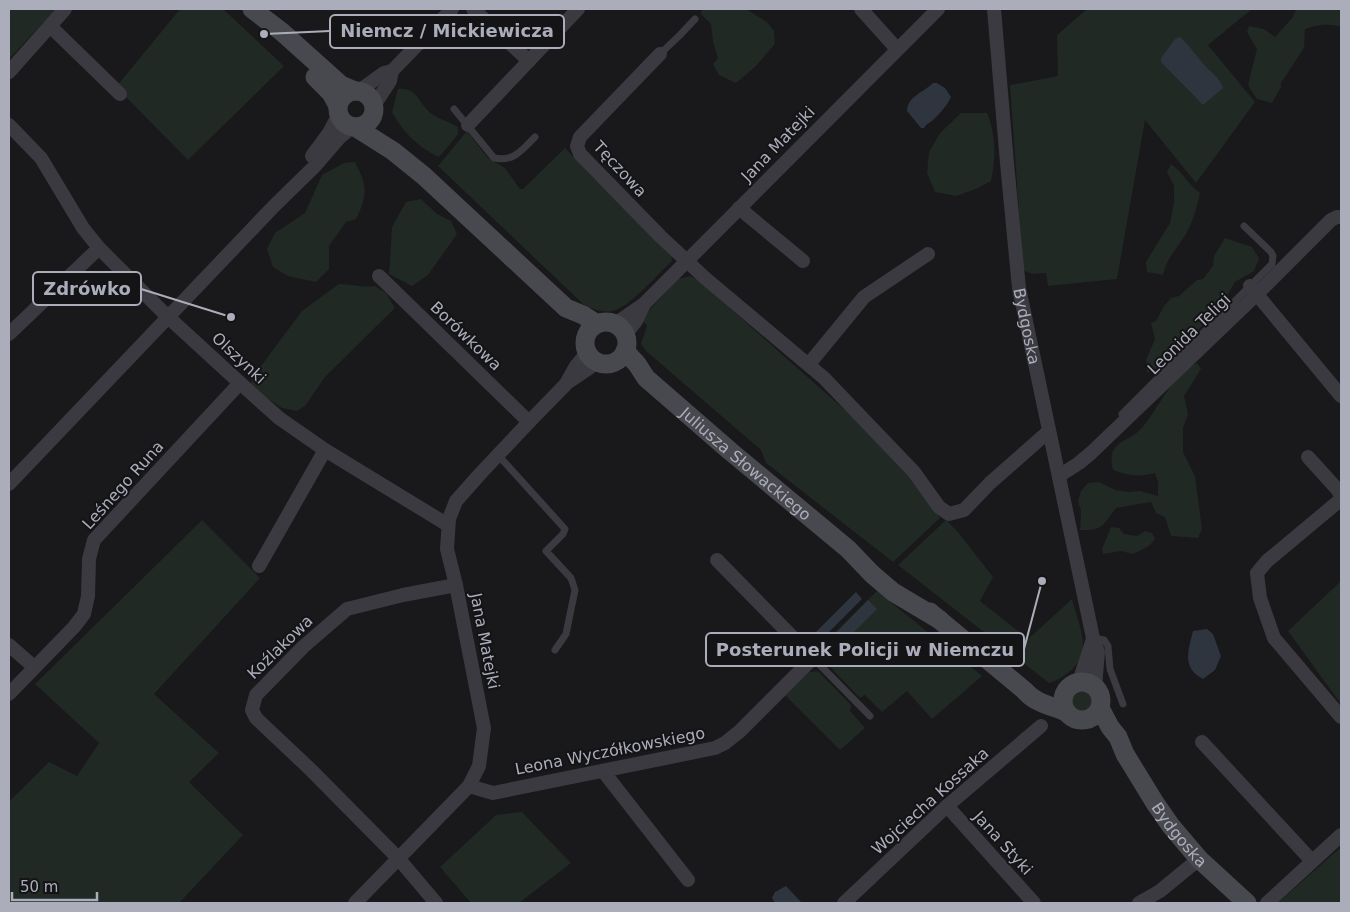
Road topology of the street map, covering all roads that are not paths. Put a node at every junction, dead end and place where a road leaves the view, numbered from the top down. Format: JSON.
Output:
{"nodes":[{"id":1,"x":66,"y":9,"type":"edge"},
{"id":2,"x":452,"y":9,"type":"edge"},
{"id":3,"x":473,"y":9,"type":"edge"},
{"id":4,"x":578,"y":9,"type":"edge"},
{"id":5,"x":861,"y":9,"type":"edge"},
{"id":6,"x":938,"y":9,"type":"edge"},
{"id":7,"x":994,"y":9,"type":"edge"},
{"id":8,"x":255,"y":12,"type":"edge"},
{"id":9,"x":694,"y":19,"type":"dead end"},
{"id":10,"x":50,"y":26,"type":"junction"},
{"id":11,"x":897,"y":49,"type":"junction"},
{"id":12,"x":660,"y":54,"type":"joint"},
{"id":13,"x":529,"y":61,"type":"junction"},
{"id":14,"x":392,"y":71,"type":"junction"},
{"id":15,"x":9,"y":72,"type":"edge"},
{"id":16,"x":357,"y":91,"type":"junction"},
{"id":17,"x":120,"y":94,"type":"dead end"},
{"id":18,"x":374,"y":109,"type":"junction"},
{"id":19,"x":454,"y":109,"type":"dead end"},
{"id":20,"x":346,"y":118,"type":"junction"},
{"id":21,"x":9,"y":125,"type":"edge"},
{"id":22,"x":468,"y":125,"type":"junction"},
{"id":23,"x":535,"y":137,"type":"dead end"},
{"id":24,"x":424,"y":176,"type":"junction"},
{"id":25,"x":739,"y":208,"type":"junction"},
{"id":26,"x":1341,"y":218,"type":"edge"},
{"id":27,"x":1244,"y":226,"type":"dead end"},
{"id":28,"x":98,"y":248,"type":"junction"},
{"id":29,"x":928,"y":254,"type":"dead end"},
{"id":30,"x":686,"y":260,"type":"junction"},
{"id":31,"x":803,"y":261,"type":"dead end"},
{"id":32,"x":378,"y":276,"type":"dead end"},
{"id":33,"x":1254,"y":290,"type":"junction"},
{"id":34,"x":168,"y":317,"type":"junction"},
{"id":35,"x":9,"y":334,"type":"edge"},
{"id":36,"x":606,"y":343,"type":"junction"},
{"id":37,"x":808,"y":364,"type":"junction"},
{"id":38,"x":240,"y":383,"type":"junction"},
{"id":39,"x":1341,"y":396,"type":"edge"},
{"id":40,"x":529,"y":422,"type":"junction"},
{"id":41,"x":1049,"y":431,"type":"junction"},
{"id":42,"x":325,"y":450,"type":"junction"},
{"id":43,"x":498,"y":455,"type":"junction"},
{"id":44,"x":1308,"y":457,"type":"dead end"},
{"id":45,"x":1058,"y":471,"type":"junction"},
{"id":46,"x":9,"y":484,"type":"edge"},
{"id":47,"x":448,"y":525,"type":"junction"},
{"id":48,"x":717,"y":560,"type":"dead end"},
{"id":49,"x":259,"y":566,"type":"dead end"},
{"id":50,"x":456,"y":585,"type":"junction"},
{"id":51,"x":1093,"y":638,"type":"junction"},
{"id":52,"x":9,"y":645,"type":"edge"},
{"id":53,"x":555,"y":650,"type":"dead end"},
{"id":54,"x":813,"y":658,"type":"junction"},
{"id":55,"x":34,"y":668,"type":"junction"},
{"id":56,"x":1080,"y":687,"type":"junction"},
{"id":57,"x":1024,"y":690,"type":"junction"},
{"id":58,"x":9,"y":694,"type":"edge"},
{"id":59,"x":1123,"y":704,"type":"dead end"},
{"id":60,"x":1066,"y":712,"type":"junction"},
{"id":61,"x":1093,"y":714,"type":"junction"},
{"id":62,"x":870,"y":716,"type":"dead end"},
{"id":63,"x":1341,"y":718,"type":"edge"},
{"id":64,"x":1041,"y":726,"type":"dead end"},
{"id":65,"x":1202,"y":742,"type":"dead end"},
{"id":66,"x":604,"y":770,"type":"junction"},
{"id":67,"x":469,"y":786,"type":"junction"},
{"id":68,"x":947,"y":806,"type":"junction"},
{"id":69,"x":1341,"y":835,"type":"edge"},
{"id":70,"x":398,"y":858,"type":"junction"},
{"id":71,"x":1199,"y":859,"type":"junction"},
{"id":72,"x":1312,"y":861,"type":"junction"},
{"id":73,"x":688,"y":880,"type":"dead end"},
{"id":74,"x":355,"y":903,"type":"edge"},
{"id":75,"x":436,"y":903,"type":"edge"},
{"id":76,"x":844,"y":903,"type":"edge"},
{"id":77,"x":1034,"y":903,"type":"edge"},
{"id":78,"x":1139,"y":903,"type":"edge"},
{"id":79,"x":1247,"y":903,"type":"edge"},
{"id":80,"x":1267,"y":903,"type":"edge"}],
"edges":[{"from":1,"to":10,"type":"street"},
{"from":2,"to":14,"type":"street"},
{"from":3,"to":13,"type":"street"},
{"from":4,"to":13,"type":"street"},
{"from":5,"to":11,"type":"street"},
{"from":6,"to":11,"type":"street","name":"Jana Matejki"},
{"from":7,"to":41,"type":"street","name":"Bydgoska"},
{"from":8,"to":16,"type":"street","name":"Juliusza Słowackiego"},
{"from":8,"to":20,"type":"street","name":"Juliusza Słowackiego"},
{"from":9,"to":12,"type":"lane"},
{"from":10,"to":15,"type":"street"},
{"from":10,"to":17,"type":"street"},
{"from":11,"to":25,"type":"street","name":"Jana Matejki"},
{"from":12,"to":30,"type":"street","name":"Tęczowa"},
{"from":13,"to":22,"type":"street"},
{"from":14,"to":16,"type":"street"},
{"from":14,"to":18,"type":"street"},
{"from":16,"to":18,"type":"street"},
{"from":16,"to":20,"type":"street"},
{"from":18,"to":20,"type":"street"},
{"from":18,"to":24,"type":"street","name":"Juliusza Słowackiego"},
{"from":19,"to":22,"type":"lane"},
{"from":20,"to":24,"type":"street","name":"Juliusza Słowackiego"},
{"from":20,"to":34,"type":"street"},
{"from":21,"to":28,"type":"street","name":"Olszynki"},
{"from":22,"to":23,"type":"lane"},
{"from":24,"to":36,"type":"street","name":"Juliusza Słowackiego"},
{"from":25,"to":30,"type":"street","name":"Jana Matejki"},
{"from":25,"to":31,"type":"street"},
{"from":26,"to":33,"type":"street","name":"Leonida Teligi"},
{"from":27,"to":33,"type":"lane"},
{"from":28,"to":34,"type":"street","name":"Olszynki"},
{"from":28,"to":35,"type":"street"},
{"from":29,"to":37,"type":"street"},
{"from":30,"to":36,"type":"street","name":"Jana Matejki"},
{"from":30,"to":37,"type":"street"},
{"from":32,"to":40,"type":"street","name":"Borówkowa"},
{"from":33,"to":39,"type":"street"},
{"from":33,"to":45,"type":"street","name":"Leonida Teligi"},
{"from":34,"to":38,"type":"street","name":"Olszynki"},
{"from":34,"to":46,"type":"street"},
{"from":36,"to":40,"type":"street","name":"Jana Matejki"},
{"from":36,"to":57,"type":"street","name":"Juliusza Słowackiego"},
{"from":37,"to":41,"type":"street"},
{"from":38,"to":42,"type":"street","name":"Olszynki"},
{"from":38,"to":55,"type":"street","name":"Leśnego Runa"},
{"from":40,"to":43,"type":"street","name":"Jana Matejki"},
{"from":41,"to":45,"type":"street","name":"Bydgoska"},
{"from":42,"to":47,"type":"street","name":"Olszynki"},
{"from":42,"to":49,"type":"street"},
{"from":43,"to":47,"type":"street","name":"Jana Matejki"},
{"from":43,"to":53,"type":"lane"},
{"from":44,"to":63,"type":"street"},
{"from":45,"to":51,"type":"street","name":"Bydgoska"},
{"from":47,"to":50,"type":"street","name":"Jana Matejki"},
{"from":48,"to":54,"type":"street"},
{"from":50,"to":67,"type":"street","name":"Jana Matejki"},
{"from":50,"to":70,"type":"street","name":"Koźlakowa"},
{"from":51,"to":56,"type":"street","name":"Bydgoska"},
{"from":51,"to":59,"type":"lane"},
{"from":52,"to":55,"type":"street"},
{"from":54,"to":62,"type":"lane"},
{"from":54,"to":66,"type":"street","name":"Leona Wyczółkowskiego"},
{"from":55,"to":58,"type":"street","name":"Leśnego Runa"},
{"from":56,"to":57,"type":"street"},
{"from":56,"to":60,"type":"street"},
{"from":56,"to":61,"type":"street"},
{"from":57,"to":60,"type":"street","name":"Juliusza Słowackiego"},
{"from":60,"to":61,"type":"street"},
{"from":61,"to":71,"type":"street","name":"Bydgoska"},
{"from":64,"to":68,"type":"street","name":"Wojciecha Kossaka"},
{"from":65,"to":72,"type":"street"},
{"from":66,"to":67,"type":"street","name":"Leona Wyczółkowskiego"},
{"from":66,"to":73,"type":"street"},
{"from":67,"to":70,"type":"street","name":"Jana Matejki"},
{"from":68,"to":76,"type":"street","name":"Wojciecha Kossaka"},
{"from":68,"to":77,"type":"street","name":"Jana Styki"},
{"from":69,"to":72,"type":"street"},
{"from":70,"to":74,"type":"street","name":"Jana Matejki"},
{"from":70,"to":75,"type":"street"},
{"from":71,"to":78,"type":"street"},
{"from":71,"to":79,"type":"street","name":"Bydgoska"},
{"from":72,"to":80,"type":"street"}]}
